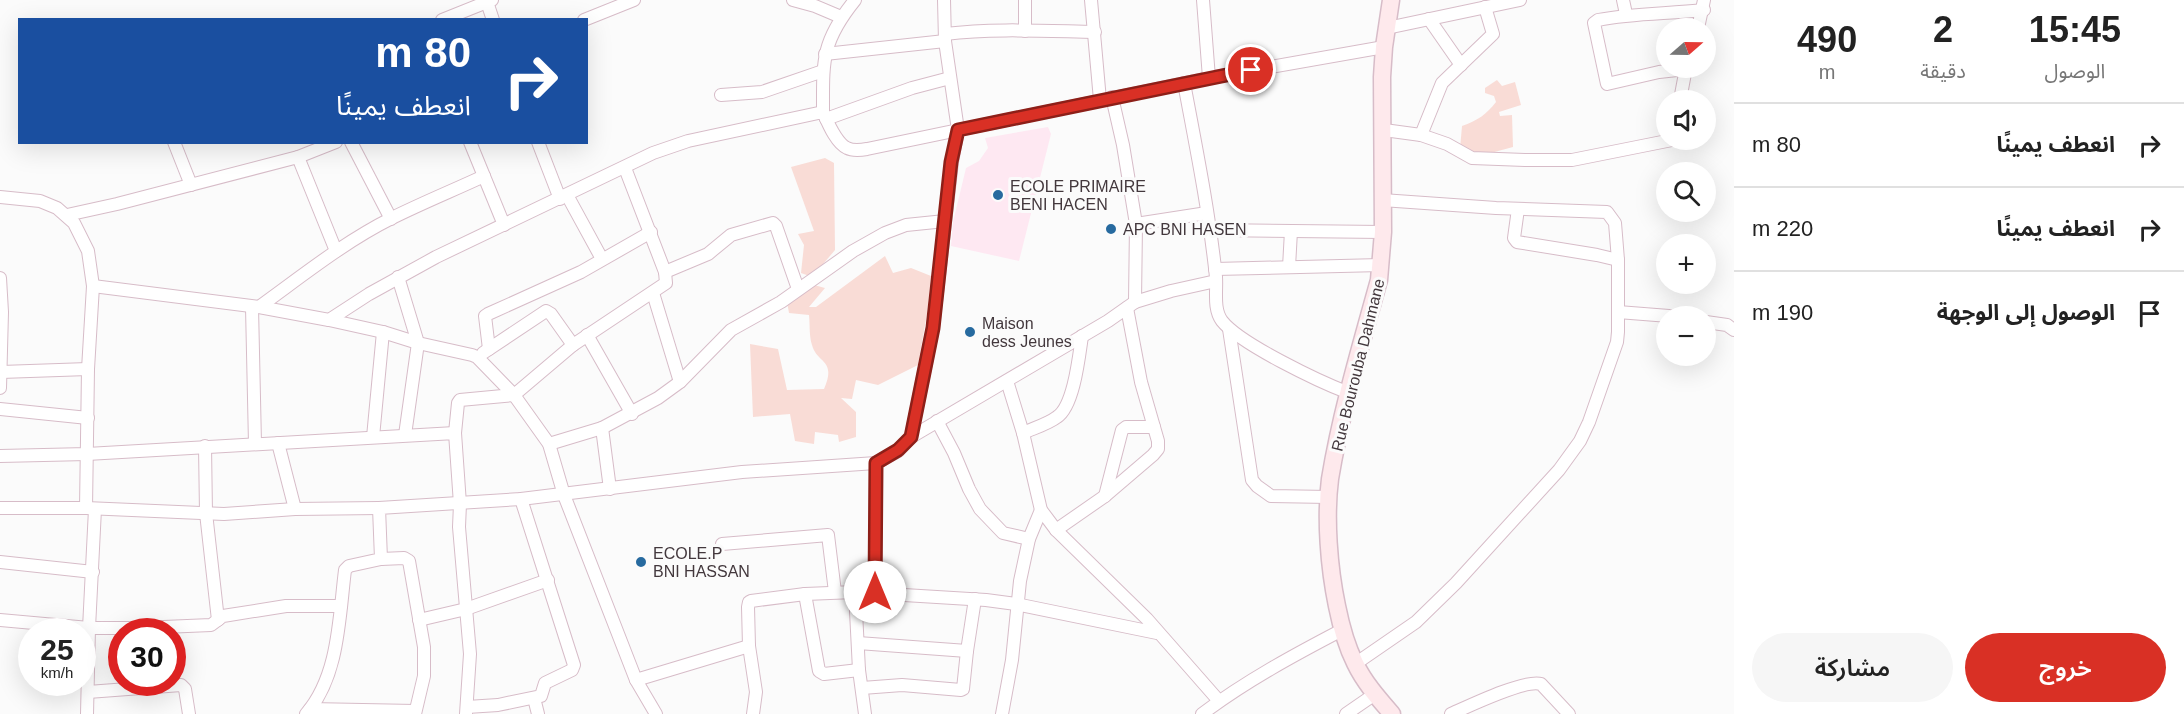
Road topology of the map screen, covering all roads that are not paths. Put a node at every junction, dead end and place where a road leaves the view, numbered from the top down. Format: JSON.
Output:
{"nodes":[{"id":1,"x":634,"y":0,"type":"edge"},
{"id":2,"x":793,"y":0,"type":"edge"},
{"id":3,"x":855,"y":0,"type":"edge"},
{"id":4,"x":944,"y":0,"type":"edge"},
{"id":5,"x":1025,"y":0,"type":"edge"},
{"id":6,"x":1091,"y":0,"type":"edge"},
{"id":7,"x":1203,"y":0,"type":"edge"},
{"id":8,"x":1391,"y":0,"type":"edge"},
{"id":9,"x":1520,"y":0,"type":"edge"},
{"id":10,"x":1623,"y":0,"type":"edge"},
{"id":11,"x":490,"y":1,"type":"edge"},
{"id":12,"x":1469,"y":5,"type":"edge"},
{"id":13,"x":1704,"y":5,"type":"edge"},
{"id":14,"x":1485,"y":6,"type":"junction"},
{"id":15,"x":1655,"y":6,"type":"edge"},
{"id":16,"x":1626,"y":14,"type":"junction"},
{"id":17,"x":841,"y":17,"type":"junction"},
{"id":18,"x":447,"y":18,"type":"edge"},
{"id":19,"x":493,"y":18,"type":"edge"},
{"id":20,"x":588,"y":18,"type":"edge"},
{"id":21,"x":1429,"y":19,"type":"junction"},
{"id":22,"x":1387,"y":28,"type":"junction"},
{"id":23,"x":1025,"y":30,"type":"junction"},
{"id":24,"x":1095,"y":32,"type":"junction"},
{"id":25,"x":945,"y":38,"type":"junction"},
{"id":26,"x":1384,"y":47,"type":"junction"},
{"id":27,"x":825,"y":54,"type":"junction"},
{"id":28,"x":1461,"y":65,"type":"junction"},
{"id":29,"x":823,"y":71,"type":"junction"},
{"id":30,"x":1656,"y":73,"type":"edge"},
{"id":31,"x":950,"y":78,"type":"junction"},
{"id":32,"x":1209,"y":78,"type":"junction"},
{"id":33,"x":1184,"y":83,"type":"junction"},
{"id":34,"x":721,"y":95,"type":"dead end"},
{"id":35,"x":1106,"y":99,"type":"junction"},
{"id":36,"x":824,"y":116,"type":"junction"},
{"id":37,"x":958,"y":130,"type":"junction"},
{"id":38,"x":1384,"y":130,"type":"junction"},
{"id":39,"x":1421,"y":135,"type":"junction"},
{"id":40,"x":1656,"y":143,"type":"edge"},
{"id":41,"x":175,"y":144,"type":"edge"},
{"id":42,"x":331,"y":144,"type":"edge"},
{"id":43,"x":352,"y":144,"type":"edge"},
{"id":44,"x":471,"y":144,"type":"edge"},
{"id":45,"x":539,"y":144,"type":"edge"},
{"id":46,"x":298,"y":158,"type":"junction"},
{"id":47,"x":625,"y":168,"type":"junction"},
{"id":48,"x":484,"y":176,"type":"junction"},
{"id":49,"x":191,"y":185,"type":"junction"},
{"id":50,"x":0,"y":197,"type":"edge"},
{"id":51,"x":564,"y":197,"type":"junction"},
{"id":52,"x":1382,"y":200,"type":"junction"},
{"id":53,"x":1518,"y":209,"type":"junction"},
{"id":54,"x":1207,"y":213,"type":"junction"},
{"id":55,"x":67,"y":214,"type":"junction"},
{"id":56,"x":392,"y":219,"type":"junction"},
{"id":57,"x":945,"y":221,"type":"junction"},
{"id":58,"x":1136,"y":224,"type":"junction"},
{"id":59,"x":504,"y":225,"type":"junction"},
{"id":60,"x":1210,"y":230,"type":"junction"},
{"id":61,"x":1291,"y":231,"type":"junction"},
{"id":62,"x":1383,"y":231,"type":"junction"},
{"id":63,"x":651,"y":232,"type":"junction"},
{"id":64,"x":336,"y":252,"type":"junction"},
{"id":65,"x":602,"y":259,"type":"junction"},
{"id":66,"x":1618,"y":260,"type":"junction"},
{"id":67,"x":1381,"y":265,"type":"junction"},
{"id":68,"x":1289,"y":267,"type":"junction"},
{"id":69,"x":665,"y":272,"type":"junction"},
{"id":70,"x":1216,"y":275,"type":"junction"},
{"id":71,"x":398,"y":277,"type":"junction"},
{"id":72,"x":0,"y":278,"type":"edge"},
{"id":73,"x":93,"y":286,"type":"junction"},
{"id":74,"x":798,"y":289,"type":"junction"},
{"id":75,"x":653,"y":293,"type":"junction"},
{"id":76,"x":1131,"y":305,"type":"junction"},
{"id":77,"x":255,"y":307,"type":"junction"},
{"id":78,"x":1618,"y":312,"type":"junction"},
{"id":79,"x":1656,"y":315,"type":"edge"},
{"id":80,"x":328,"y":320,"type":"junction"},
{"id":81,"x":1716,"y":324,"type":"edge"},
{"id":82,"x":1229,"y":329,"type":"junction"},
{"id":83,"x":1734,"y":330,"type":"edge"},
{"id":84,"x":1,"y":332,"type":"edge"},
{"id":85,"x":383,"y":332,"type":"junction"},
{"id":86,"x":587,"y":335,"type":"junction"},
{"id":87,"x":1082,"y":336,"type":"junction"},
{"id":88,"x":418,"y":343,"type":"junction"},
{"id":89,"x":573,"y":345,"type":"junction"},
{"id":90,"x":489,"y":349,"type":"junction"},
{"id":91,"x":477,"y":357,"type":"junction"},
{"id":92,"x":88,"y":369,"type":"junction"},
{"id":93,"x":1,"y":372,"type":"edge"},
{"id":94,"x":1007,"y":381,"type":"junction"},
{"id":95,"x":680,"y":382,"type":"junction"},
{"id":96,"x":0,"y":388,"type":"edge"},
{"id":97,"x":1348,"y":393,"type":"junction"},
{"id":98,"x":514,"y":395,"type":"junction"},
{"id":99,"x":0,"y":409,"type":"edge"},
{"id":100,"x":632,"y":414,"type":"junction"},
{"id":101,"x":88,"y":418,"type":"junction"},
{"id":102,"x":937,"y":421,"type":"junction"},
{"id":103,"x":1154,"y":427,"type":"junction"},
{"id":104,"x":602,"y":428,"type":"junction"},
{"id":105,"x":455,"y":434,"type":"junction"},
{"id":106,"x":1023,"y":434,"type":"junction"},
{"id":107,"x":405,"y":435,"type":"junction"},
{"id":108,"x":373,"y":437,"type":"junction"},
{"id":109,"x":911,"y":437,"type":"junction"},
{"id":110,"x":278,"y":443,"type":"junction"},
{"id":111,"x":255,"y":444,"type":"junction"},
{"id":112,"x":549,"y":444,"type":"junction"},
{"id":113,"x":205,"y":446,"type":"junction"},
{"id":114,"x":87,"y":454,"type":"junction"},
{"id":115,"x":0,"y":456,"type":"edge"},
{"id":116,"x":876,"y":463,"type":"junction"},
{"id":117,"x":610,"y":489,"type":"junction"},
{"id":118,"x":564,"y":495,"type":"junction"},
{"id":119,"x":1105,"y":496,"type":"junction"},
{"id":120,"x":1329,"y":496,"type":"junction"},
{"id":121,"x":521,"y":499,"type":"junction"},
{"id":122,"x":460,"y":504,"type":"junction"},
{"id":123,"x":0,"y":508,"type":"edge"},
{"id":124,"x":91,"y":508,"type":"junction"},
{"id":125,"x":379,"y":508,"type":"junction"},
{"id":126,"x":295,"y":509,"type":"junction"},
{"id":127,"x":1041,"y":510,"type":"junction"},
{"id":128,"x":206,"y":513,"type":"junction"},
{"id":129,"x":1056,"y":530,"type":"junction"},
{"id":130,"x":1029,"y":539,"type":"junction"},
{"id":131,"x":722,"y":544,"type":"dead end"},
{"id":132,"x":381,"y":559,"type":"junction"},
{"id":133,"x":0,"y":562,"type":"edge"},
{"id":134,"x":93,"y":572,"type":"junction"},
{"id":135,"x":548,"y":580,"type":"junction"},
{"id":136,"x":835,"y":592,"type":"junction"},
{"id":137,"x":855,"y":592,"type":"junction"},
{"id":138,"x":875,"y":592,"type":"junction"},
{"id":139,"x":805,"y":594,"type":"junction"},
{"id":140,"x":975,"y":599,"type":"junction"},
{"id":141,"x":1016,"y":604,"type":"junction"},
{"id":142,"x":340,"y":606,"type":"junction"},
{"id":143,"x":466,"y":609,"type":"junction"},
{"id":144,"x":89,"y":618,"type":"edge"},
{"id":145,"x":0,"y":620,"type":"edge"},
{"id":146,"x":218,"y":620,"type":"junction"},
{"id":147,"x":419,"y":620,"type":"junction"},
{"id":148,"x":18,"y":622,"type":"edge"},
{"id":149,"x":96,"y":628,"type":"edge"},
{"id":150,"x":1342,"y":630,"type":"junction"},
{"id":151,"x":1157,"y":633,"type":"junction"},
{"id":152,"x":858,"y":643,"type":"junction"},
{"id":153,"x":749,"y":646,"type":"junction"},
{"id":154,"x":967,"y":651,"type":"junction"},
{"id":155,"x":1355,"y":664,"type":"junction"},
{"id":156,"x":859,"y":669,"type":"junction"},
{"id":157,"x":636,"y":680,"type":"junction"},
{"id":158,"x":862,"y":688,"type":"junction"},
{"id":159,"x":96,"y":691,"type":"edge"},
{"id":160,"x":1375,"y":694,"type":"junction"},
{"id":161,"x":88,"y":696,"type":"edge"},
{"id":162,"x":534,"y":698,"type":"junction"},
{"id":163,"x":1219,"y":701,"type":"junction"},
{"id":164,"x":466,"y":711,"type":"edge"},
{"id":165,"x":308,"y":712,"type":"edge"},
{"id":166,"x":415,"y":713,"type":"edge"},
{"id":167,"x":87,"y":714,"type":"edge"},
{"id":168,"x":189,"y":714,"type":"edge"},
{"id":169,"x":538,"y":714,"type":"edge"},
{"id":170,"x":656,"y":714,"type":"edge"},
{"id":171,"x":753,"y":714,"type":"edge"},
{"id":172,"x":865,"y":714,"type":"edge"},
{"id":173,"x":1002,"y":714,"type":"edge"},
{"id":174,"x":1202,"y":714,"type":"edge"},
{"id":175,"x":1346,"y":714,"type":"edge"},
{"id":176,"x":1392,"y":714,"type":"edge"},
{"id":177,"x":1451,"y":714,"type":"edge"},
{"id":178,"x":1569,"y":714,"type":"edge"}],
"edges":[{"from":1,"to":20,"type":"street"},
{"from":2,"to":17,"type":"street"},
{"from":3,"to":17,"type":"street"},
{"from":4,"to":25,"type":"street"},
{"from":5,"to":23,"type":"street"},
{"from":6,"to":24,"type":"street"},
{"from":7,"to":32,"type":"street"},
{"from":8,"to":22,"type":"street","name":"Rue Bourouba Dahmane"},
{"from":9,"to":14,"type":"street"},
{"from":10,"to":16,"type":"street"},
{"from":11,"to":18,"type":"street"},
{"from":11,"to":19,"type":"street"},
{"from":12,"to":14,"type":"street"},
{"from":12,"to":21,"type":"street"},
{"from":13,"to":15,"type":"street"},
{"from":14,"to":28,"type":"street"},
{"from":15,"to":16,"type":"street"},
{"from":16,"to":30,"type":"street"},
{"from":17,"to":27,"type":"street"},
{"from":21,"to":22,"type":"street"},
{"from":21,"to":28,"type":"street"},
{"from":22,"to":26,"type":"street","name":"Rue Bourouba Dahmane"},
{"from":23,"to":24,"type":"street"},
{"from":23,"to":25,"type":"street"},
{"from":24,"to":35,"type":"street"},
{"from":25,"to":27,"type":"street"},
{"from":25,"to":31,"type":"street"},
{"from":26,"to":32,"type":"street"},
{"from":26,"to":38,"type":"street","name":"Rue Bourouba Dahmane"},
{"from":27,"to":29,"type":"street"},
{"from":28,"to":39,"type":"street"},
{"from":29,"to":34,"type":"street"},
{"from":29,"to":36,"type":"street"},
{"from":31,"to":36,"type":"street"},
{"from":31,"to":37,"type":"street"},
{"from":32,"to":33,"type":"street"},
{"from":33,"to":35,"type":"street"},
{"from":33,"to":54,"type":"street"},
{"from":35,"to":37,"type":"street"},
{"from":35,"to":58,"type":"street"},
{"from":36,"to":37,"type":"street"},
{"from":36,"to":47,"type":"street"},
{"from":37,"to":57,"type":"street"},
{"from":38,"to":39,"type":"street"},
{"from":38,"to":52,"type":"street","name":"Rue Bourouba Dahmane"},
{"from":39,"to":40,"type":"street"},
{"from":41,"to":49,"type":"street"},
{"from":42,"to":46,"type":"street"},
{"from":43,"to":56,"type":"street"},
{"from":44,"to":48,"type":"street"},
{"from":45,"to":51,"type":"street"},
{"from":46,"to":49,"type":"street"},
{"from":46,"to":64,"type":"street"},
{"from":47,"to":51,"type":"street"},
{"from":47,"to":63,"type":"street"},
{"from":48,"to":56,"type":"street"},
{"from":48,"to":59,"type":"street"},
{"from":49,"to":55,"type":"street"},
{"from":50,"to":55,"type":"street"},
{"from":51,"to":59,"type":"street"},
{"from":51,"to":65,"type":"street"},
{"from":52,"to":53,"type":"street"},
{"from":52,"to":62,"type":"street","name":"Rue Bourouba Dahmane"},
{"from":53,"to":66,"type":"street"},
{"from":53,"to":66,"type":"street"},
{"from":54,"to":58,"type":"street"},
{"from":54,"to":60,"type":"street"},
{"from":55,"to":73,"type":"street"},
{"from":56,"to":64,"type":"street"},
{"from":57,"to":74,"type":"street"},
{"from":57,"to":109,"type":"street"},
{"from":58,"to":76,"type":"street"},
{"from":59,"to":71,"type":"street"},
{"from":60,"to":61,"type":"street"},
{"from":60,"to":70,"type":"street"},
{"from":61,"to":62,"type":"street"},
{"from":61,"to":68,"type":"street"},
{"from":62,"to":67,"type":"street","name":"Rue Bourouba Dahmane"},
{"from":63,"to":65,"type":"street"},
{"from":63,"to":69,"type":"street"},
{"from":64,"to":77,"type":"street"},
{"from":65,"to":90,"type":"street"},
{"from":66,"to":78,"type":"street"},
{"from":67,"to":68,"type":"street"},
{"from":67,"to":97,"type":"street","name":"Rue Bourouba Dahmane"},
{"from":68,"to":70,"type":"street"},
{"from":69,"to":74,"type":"street"},
{"from":69,"to":75,"type":"street"},
{"from":70,"to":76,"type":"street"},
{"from":70,"to":82,"type":"street"},
{"from":71,"to":80,"type":"street"},
{"from":71,"to":88,"type":"street"},
{"from":72,"to":84,"type":"street"},
{"from":73,"to":77,"type":"street"},
{"from":73,"to":92,"type":"street"},
{"from":74,"to":95,"type":"street"},
{"from":75,"to":86,"type":"street"},
{"from":75,"to":95,"type":"street"},
{"from":76,"to":87,"type":"street"},
{"from":76,"to":103,"type":"street"},
{"from":77,"to":80,"type":"street"},
{"from":77,"to":111,"type":"street"},
{"from":78,"to":79,"type":"street"},
{"from":78,"to":155,"type":"street"},
{"from":80,"to":85,"type":"street"},
{"from":81,"to":83,"type":"street"},
{"from":82,"to":97,"type":"street"},
{"from":82,"to":120,"type":"street"},
{"from":84,"to":93,"type":"street"},
{"from":85,"to":88,"type":"street"},
{"from":85,"to":108,"type":"street"},
{"from":86,"to":89,"type":"street"},
{"from":86,"to":100,"type":"street"},
{"from":87,"to":94,"type":"street"},
{"from":87,"to":106,"type":"street"},
{"from":88,"to":91,"type":"street"},
{"from":88,"to":107,"type":"street"},
{"from":89,"to":90,"type":"street"},
{"from":89,"to":98,"type":"street"},
{"from":90,"to":91,"type":"street"},
{"from":91,"to":98,"type":"street"},
{"from":92,"to":93,"type":"street"},
{"from":92,"to":101,"type":"street"},
{"from":93,"to":96,"type":"street"},
{"from":94,"to":102,"type":"street"},
{"from":94,"to":106,"type":"street"},
{"from":95,"to":100,"type":"street"},
{"from":97,"to":120,"type":"street","name":"Rue Bourouba Dahmane"},
{"from":98,"to":105,"type":"street"},
{"from":98,"to":112,"type":"street"},
{"from":99,"to":101,"type":"street"},
{"from":100,"to":104,"type":"street"},
{"from":101,"to":114,"type":"street"},
{"from":102,"to":109,"type":"street"},
{"from":102,"to":130,"type":"street"},
{"from":103,"to":119,"type":"street"},
{"from":103,"to":119,"type":"street"},
{"from":104,"to":112,"type":"street"},
{"from":104,"to":117,"type":"street"},
{"from":105,"to":107,"type":"street"},
{"from":105,"to":122,"type":"street"},
{"from":106,"to":127,"type":"street"},
{"from":107,"to":108,"type":"street"},
{"from":108,"to":110,"type":"street"},
{"from":109,"to":116,"type":"street"},
{"from":110,"to":111,"type":"street"},
{"from":110,"to":126,"type":"street"},
{"from":111,"to":113,"type":"street"},
{"from":112,"to":118,"type":"street"},
{"from":113,"to":114,"type":"street"},
{"from":113,"to":128,"type":"street"},
{"from":114,"to":115,"type":"street"},
{"from":114,"to":124,"type":"street"},
{"from":116,"to":117,"type":"street"},
{"from":116,"to":138,"type":"street"},
{"from":117,"to":118,"type":"street"},
{"from":118,"to":121,"type":"street"},
{"from":118,"to":157,"type":"street"},
{"from":119,"to":129,"type":"street"},
{"from":120,"to":150,"type":"street","name":"Rue Bourouba Dahmane"},
{"from":121,"to":122,"type":"street"},
{"from":121,"to":135,"type":"street"},
{"from":122,"to":125,"type":"street"},
{"from":122,"to":143,"type":"street"},
{"from":123,"to":124,"type":"street"},
{"from":124,"to":128,"type":"street"},
{"from":124,"to":134,"type":"street"},
{"from":125,"to":126,"type":"street"},
{"from":125,"to":132,"type":"street"},
{"from":126,"to":128,"type":"street"},
{"from":127,"to":129,"type":"street"},
{"from":127,"to":130,"type":"street"},
{"from":128,"to":146,"type":"street"},
{"from":129,"to":151,"type":"street"},
{"from":130,"to":141,"type":"street"},
{"from":131,"to":136,"type":"street"},
{"from":132,"to":142,"type":"street"},
{"from":132,"to":147,"type":"street"},
{"from":133,"to":134,"type":"street"},
{"from":134,"to":144,"type":"street"},
{"from":135,"to":143,"type":"street"},
{"from":135,"to":162,"type":"street"},
{"from":136,"to":137,"type":"street"},
{"from":136,"to":139,"type":"street"},
{"from":137,"to":138,"type":"street"},
{"from":137,"to":152,"type":"street"},
{"from":138,"to":140,"type":"street"},
{"from":139,"to":153,"type":"street"},
{"from":139,"to":156,"type":"street"},
{"from":140,"to":141,"type":"street"},
{"from":140,"to":154,"type":"street"},
{"from":141,"to":151,"type":"street"},
{"from":141,"to":173,"type":"street"},
{"from":142,"to":146,"type":"street"},
{"from":142,"to":165,"type":"street"},
{"from":143,"to":147,"type":"street"},
{"from":143,"to":164,"type":"street"},
{"from":145,"to":148,"type":"street"},
{"from":146,"to":149,"type":"street"},
{"from":147,"to":166,"type":"street"},
{"from":150,"to":155,"type":"street","name":"Rue Bourouba Dahmane"},
{"from":150,"to":163,"type":"street"},
{"from":151,"to":163,"type":"street"},
{"from":152,"to":154,"type":"street"},
{"from":152,"to":156,"type":"street"},
{"from":153,"to":157,"type":"street"},
{"from":153,"to":171,"type":"street"},
{"from":154,"to":158,"type":"street"},
{"from":155,"to":160,"type":"street","name":"Rue Bourouba Dahmane"},
{"from":156,"to":158,"type":"street"},
{"from":157,"to":170,"type":"street"},
{"from":158,"to":172,"type":"street"},
{"from":159,"to":168,"type":"street"},
{"from":160,"to":175,"type":"street"},
{"from":160,"to":176,"type":"street","name":"Rue Bourouba Dahmane"},
{"from":161,"to":167,"type":"street"},
{"from":162,"to":164,"type":"street"},
{"from":162,"to":169,"type":"street"},
{"from":163,"to":174,"type":"street"},
{"from":165,"to":166,"type":"street"},
{"from":177,"to":178,"type":"street"}]}
